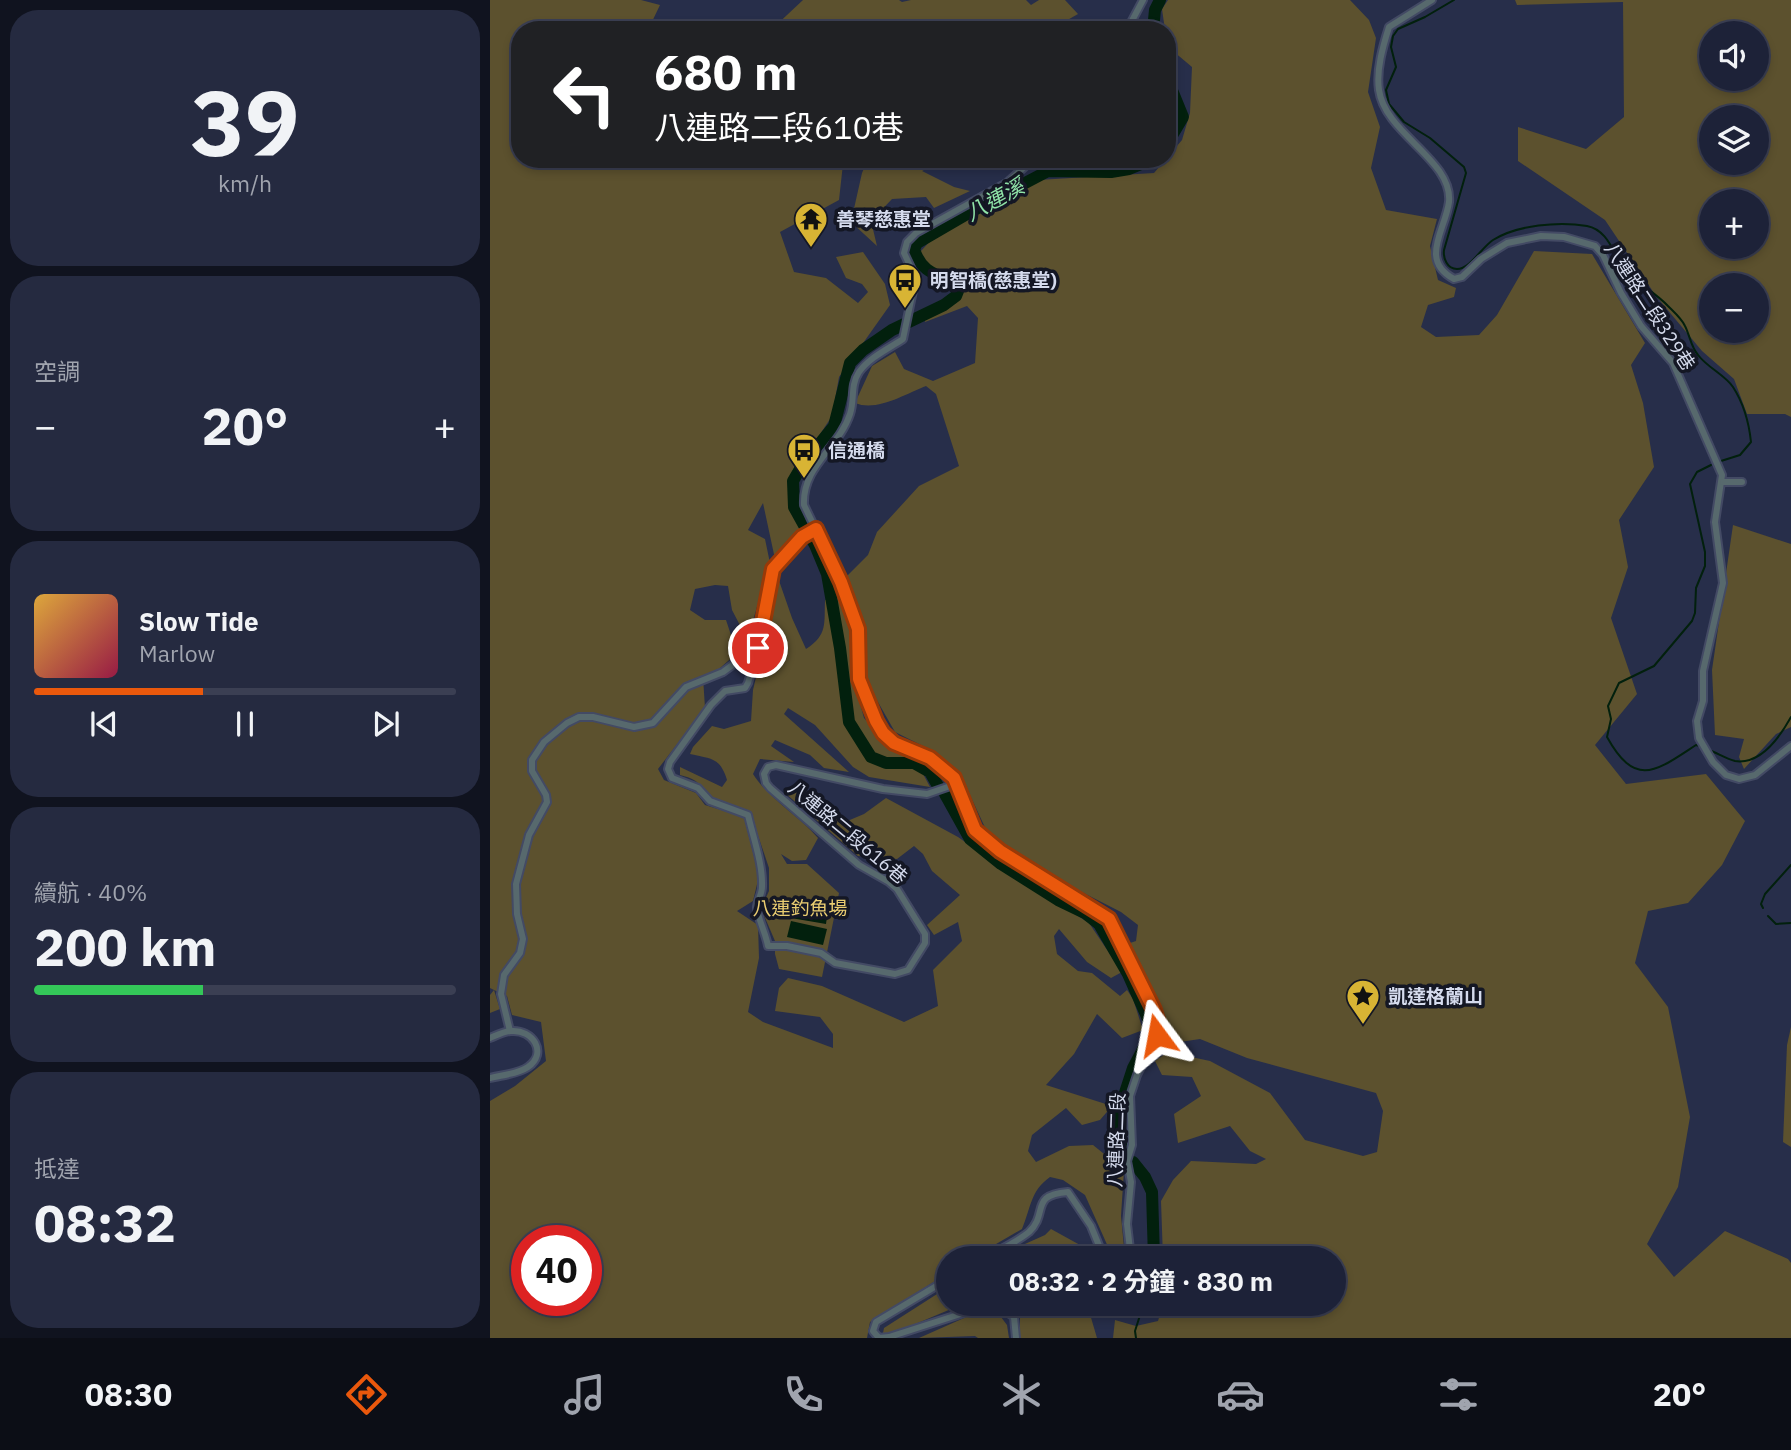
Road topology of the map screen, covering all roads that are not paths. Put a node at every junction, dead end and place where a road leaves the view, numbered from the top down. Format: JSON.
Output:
{"nodes":[{"id":1,"x":1143,"y":0,"type":"edge"},
{"id":2,"x":1432,"y":0,"type":"edge"},
{"id":3,"x":1132,"y":21,"type":"edge"},
{"id":4,"x":1023,"y":168,"type":"edge"},
{"id":5,"x":1723,"y":482,"type":"junction"},
{"id":6,"x":1742,"y":482,"type":"dead end"},
{"id":7,"x":815,"y":530,"type":"junction"},
{"id":8,"x":763,"y":618,"type":"junction"},
{"id":9,"x":1791,"y":746,"type":"edge"},
{"id":10,"x":956,"y":784,"type":"junction"},
{"id":11,"x":510,"y":1031,"type":"junction"},
{"id":12,"x":490,"y":1038,"type":"edge"},
{"id":13,"x":490,"y":1078,"type":"edge"},
{"id":14,"x":1005,"y":1246,"type":"edge"},
{"id":15,"x":1099,"y":1246,"type":"edge"},
{"id":16,"x":1129,"y":1246,"type":"edge"},
{"id":17,"x":936,"y":1286,"type":"edge"},
{"id":18,"x":954,"y":1316,"type":"edge"},
{"id":19,"x":1013,"y":1316,"type":"edge"},
{"id":20,"x":1016,"y":1338,"type":"edge"}],
"edges":[{"from":1,"to":3,"type":"street"},
{"from":2,"to":5,"type":"street","name":"八連路二段329巷"},
{"from":4,"to":7,"type":"street","name":"八連路二段"},
{"from":5,"to":6,"type":"street"},
{"from":5,"to":9,"type":"street"},
{"from":7,"to":8,"type":"street"},
{"from":7,"to":10,"type":"street","name":"八連路二段"},
{"from":8,"to":10,"type":"street","name":"八連路二段616巷"},
{"from":8,"to":11,"type":"street"},
{"from":10,"to":16,"type":"street","name":"八連路二段"},
{"from":11,"to":12,"type":"street"},
{"from":11,"to":13,"type":"street"},
{"from":14,"to":15,"type":"street"},
{"from":17,"to":18,"type":"street"},
{"from":19,"to":20,"type":"street"}]}
